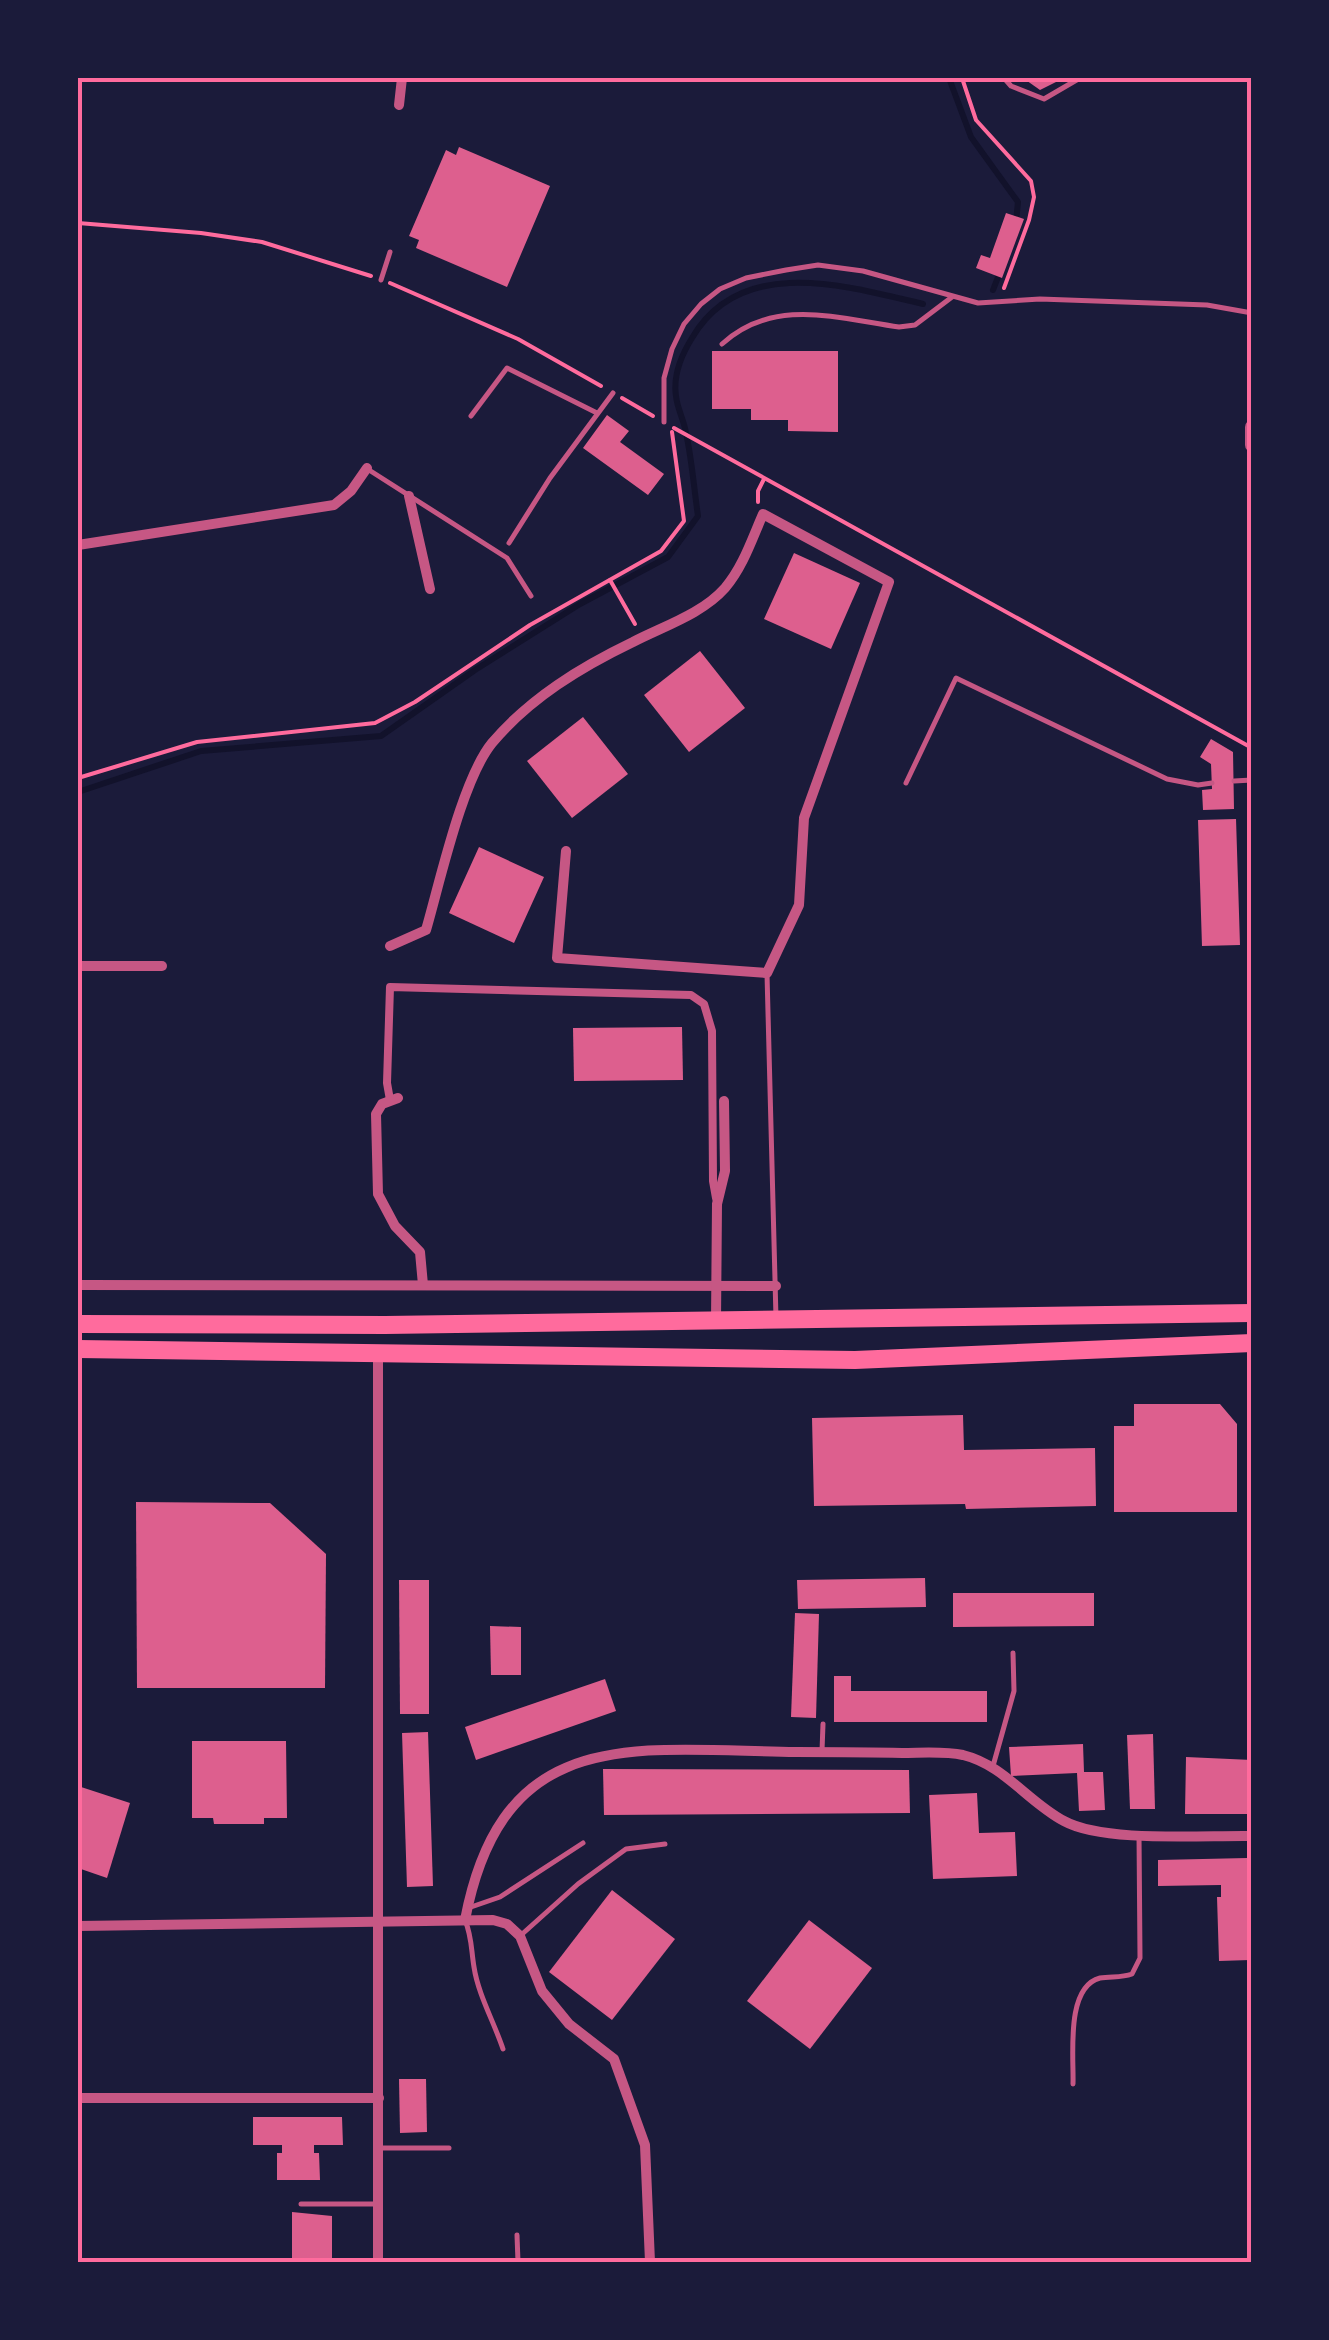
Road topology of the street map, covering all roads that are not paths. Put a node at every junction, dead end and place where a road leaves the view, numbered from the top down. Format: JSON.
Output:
{"nodes":[{"id":1,"x":402,"y":78,"type":"edge"},
{"id":2,"x":1004,"y":78,"type":"edge"},
{"id":3,"x":1080,"y":78,"type":"edge"},
{"id":4,"x":400,"y":105,"type":"dead end"},
{"id":5,"x":390,"y":252,"type":"dead end"},
{"id":6,"x":381,"y":280,"type":"road end"},
{"id":7,"x":952,"y":297,"type":"junction"},
{"id":8,"x":1252,"y":313,"type":"edge"},
{"id":9,"x":722,"y":344,"type":"dead end"},
{"id":10,"x":613,"y":393,"type":"road end"},
{"id":11,"x":598,"y":413,"type":"junction"},
{"id":12,"x":471,"y":416,"type":"dead end"},
{"id":13,"x":670,"y":425,"type":"road end"},
{"id":14,"x":1252,"y":427,"type":"edge"},
{"id":15,"x":1252,"y":445,"type":"edge"},
{"id":16,"x":366,"y":468,"type":"joint"},
{"id":17,"x":409,"y":496,"type":"junction"},
{"id":18,"x":508,"y":543,"type":"dead end"},
{"id":19,"x":78,"y":545,"type":"edge"},
{"id":20,"x":430,"y":590,"type":"dead end"},
{"id":21,"x":531,"y":596,"type":"dead end"},
{"id":22,"x":1252,"y":780,"type":"edge"},
{"id":23,"x":1234,"y":781,"type":"dead end"},
{"id":24,"x":906,"y":783,"type":"dead end"},
{"id":25,"x":1212,"y":784,"type":"dead end"},
{"id":26,"x":566,"y":851,"type":"dead end"},
{"id":27,"x":390,"y":946,"type":"dead end"},
{"id":28,"x":78,"y":966,"type":"edge"},
{"id":29,"x":162,"y":966,"type":"dead end"},
{"id":30,"x":767,"y":972,"type":"junction"},
{"id":31,"x":394,"y":1099,"type":"joint"},
{"id":32,"x":724,"y":1101,"type":"dead end"},
{"id":33,"x":717,"y":1204,"type":"junction"},
{"id":34,"x":78,"y":1284,"type":"edge"},
{"id":35,"x":423,"y":1285,"type":"junction"},
{"id":36,"x":716,"y":1286,"type":"junction"},
{"id":37,"x":776,"y":1286,"type":"junction"},
{"id":38,"x":1252,"y":1313,"type":"edge"},
{"id":39,"x":716,"y":1321,"type":"junction"},
{"id":40,"x":776,"y":1321,"type":"junction"},
{"id":41,"x":78,"y":1324,"type":"edge"},
{"id":42,"x":1252,"y":1343,"type":"edge"},
{"id":43,"x":78,"y":1349,"type":"edge"},
{"id":44,"x":378,"y":1352,"type":"junction"},
{"id":45,"x":1012,"y":1653,"type":"dead end"},
{"id":46,"x":822,"y":1724,"type":"dead end"},
{"id":47,"x":822,"y":1752,"type":"junction"},
{"id":48,"x":992,"y":1769,"type":"junction"},
{"id":49,"x":1139,"y":1834,"type":"junction"},
{"id":50,"x":1252,"y":1836,"type":"edge"},
{"id":51,"x":583,"y":1842,"type":"dead end"},
{"id":52,"x":666,"y":1844,"type":"dead end"},
{"id":53,"x":468,"y":1907,"type":"junction"},
{"id":54,"x":465,"y":1920,"type":"junction"},
{"id":55,"x":378,"y":1923,"type":"junction"},
{"id":56,"x":78,"y":1926,"type":"edge"},
{"id":57,"x":520,"y":1936,"type":"junction"},
{"id":58,"x":503,"y":2049,"type":"dead end"},
{"id":59,"x":1073,"y":2084,"type":"dead end"},
{"id":60,"x":78,"y":2098,"type":"edge"},
{"id":61,"x":380,"y":2098,"type":"junction"},
{"id":62,"x":379,"y":2148,"type":"junction"},
{"id":63,"x":448,"y":2148,"type":"dead end"},
{"id":64,"x":301,"y":2204,"type":"dead end"},
{"id":65,"x":378,"y":2204,"type":"junction"},
{"id":66,"x":517,"y":2235,"type":"dead end"},
{"id":67,"x":378,"y":2262,"type":"edge"},
{"id":68,"x":518,"y":2262,"type":"edge"},
{"id":69,"x":650,"y":2262,"type":"edge"}],
"edges":[{"from":1,"to":4,"type":"street"},
{"from":2,"to":3,"type":"lane"},
{"from":5,"to":6,"type":"lane"},
{"from":7,"to":8,"type":"lane"},
{"from":7,"to":9,"type":"lane"},
{"from":7,"to":13,"type":"lane"},
{"from":10,"to":11,"type":"lane"},
{"from":11,"to":12,"type":"lane"},
{"from":11,"to":18,"type":"lane"},
{"from":14,"to":15,"type":"street"},
{"from":16,"to":17,"type":"lane"},
{"from":16,"to":19,"type":"street"},
{"from":17,"to":20,"type":"street"},
{"from":17,"to":21,"type":"lane"},
{"from":22,"to":23,"type":"lane"},
{"from":24,"to":25,"type":"lane"},
{"from":26,"to":30,"type":"street"},
{"from":27,"to":30,"type":"street"},
{"from":28,"to":29,"type":"street"},
{"from":30,"to":37,"type":"lane"},
{"from":31,"to":33,"type":"street"},
{"from":31,"to":35,"type":"street"},
{"from":32,"to":33,"type":"street"},
{"from":33,"to":36,"type":"street"},
{"from":34,"to":35,"type":"street"},
{"from":35,"to":36,"type":"street"},
{"from":36,"to":37,"type":"street"},
{"from":36,"to":39,"type":"street"},
{"from":37,"to":40,"type":"lane"},
{"from":38,"to":40,"type":"main road"},
{"from":39,"to":40,"type":"main road"},
{"from":39,"to":41,"type":"main road"},
{"from":42,"to":44,"type":"main road"},
{"from":43,"to":44,"type":"main road"},
{"from":44,"to":55,"type":"street"},
{"from":45,"to":48,"type":"lane"},
{"from":46,"to":47,"type":"lane"},
{"from":47,"to":48,"type":"street"},
{"from":47,"to":53,"type":"street"},
{"from":48,"to":49,"type":"street"},
{"from":49,"to":50,"type":"street"},
{"from":49,"to":59,"type":"lane"},
{"from":51,"to":53,"type":"lane"},
{"from":52,"to":57,"type":"lane"},
{"from":53,"to":54,"type":"street"},
{"from":54,"to":55,"type":"street"},
{"from":54,"to":57,"type":"street"},
{"from":54,"to":58,"type":"lane"},
{"from":55,"to":56,"type":"street"},
{"from":55,"to":61,"type":"street"},
{"from":57,"to":69,"type":"street"},
{"from":60,"to":61,"type":"street"},
{"from":61,"to":62,"type":"street"},
{"from":62,"to":63,"type":"lane"},
{"from":62,"to":65,"type":"street"},
{"from":64,"to":65,"type":"lane"},
{"from":65,"to":67,"type":"street"},
{"from":66,"to":68,"type":"lane"}]}
